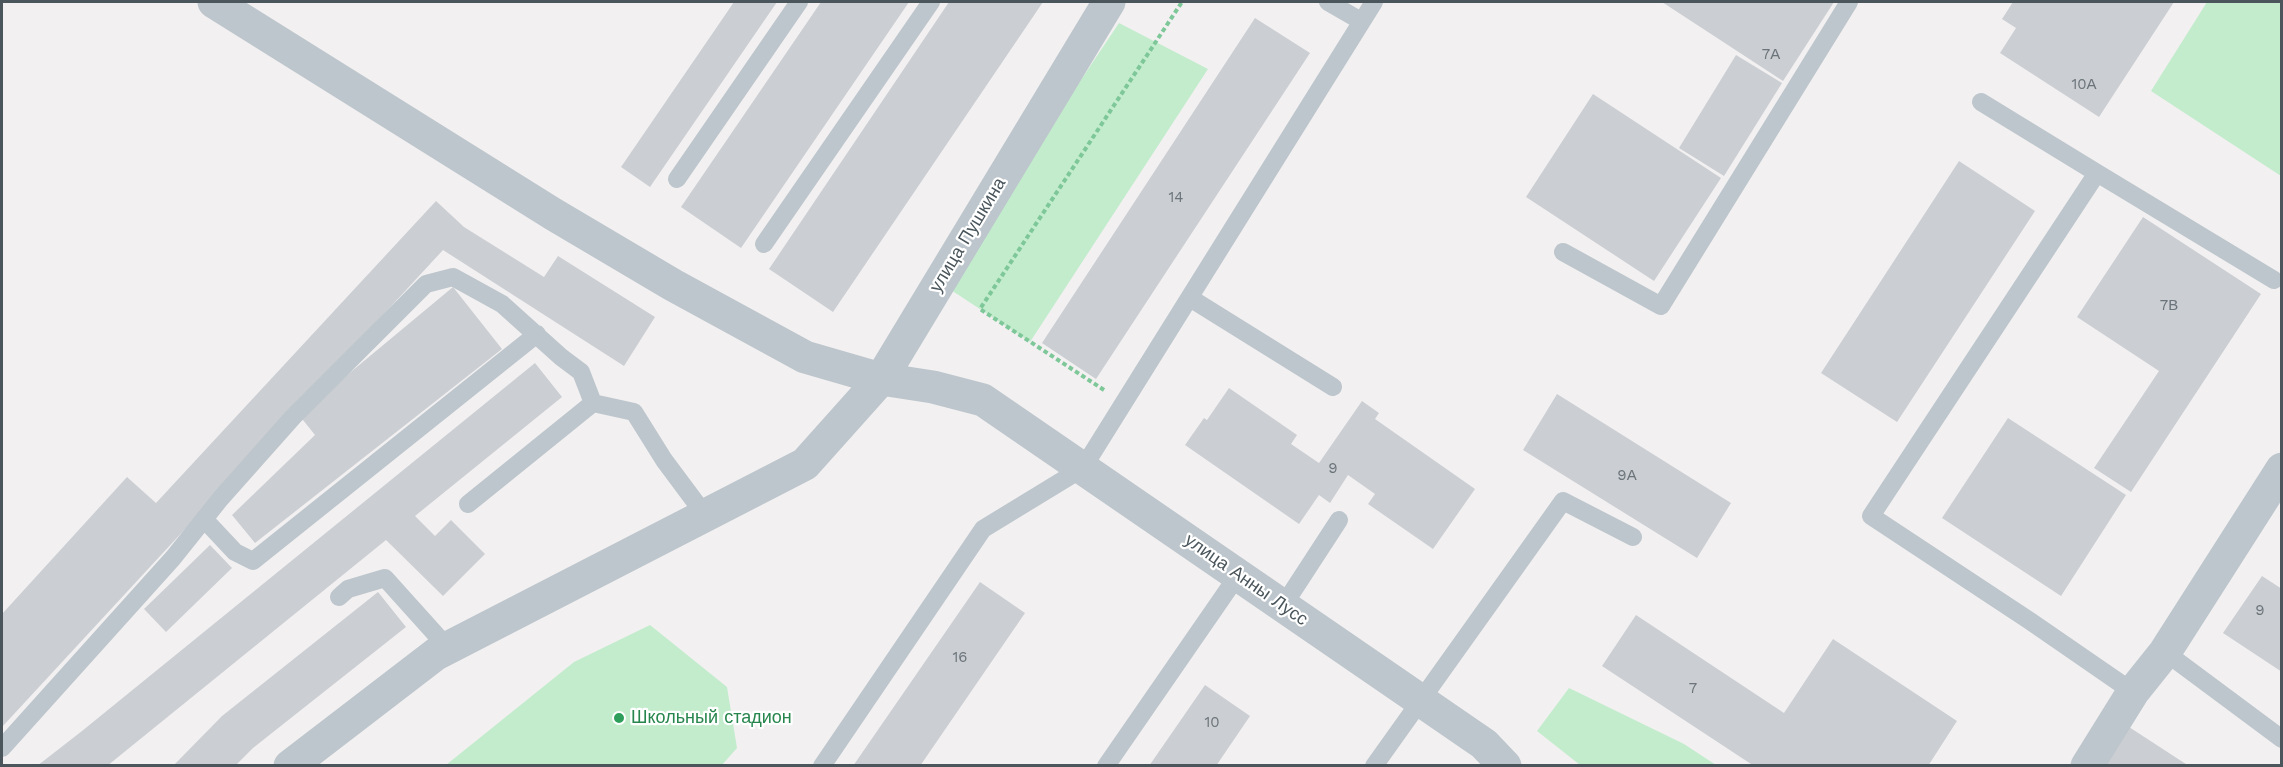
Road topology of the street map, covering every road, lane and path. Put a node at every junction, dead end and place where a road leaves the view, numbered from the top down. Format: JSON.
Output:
{"nodes":[{"id":1,"x":214,"y":2,"type":"edge"},
{"id":2,"x":799,"y":2,"type":"edge"},
{"id":3,"x":932,"y":2,"type":"edge"},
{"id":4,"x":1109,"y":2,"type":"edge"},
{"id":5,"x":1182,"y":2,"type":"edge"},
{"id":6,"x":1328,"y":2,"type":"edge"},
{"id":7,"x":1374,"y":2,"type":"edge"},
{"id":8,"x":1849,"y":2,"type":"edge"},
{"id":9,"x":1361,"y":21,"type":"junction"},
{"id":10,"x":1981,"y":102,"type":"dead end"},
{"id":11,"x":2097,"y":173,"type":"junction"},
{"id":12,"x":677,"y":179,"type":"dead end"},
{"id":13,"x":764,"y":244,"type":"dead end"},
{"id":14,"x":1563,"y":252,"type":"dead end"},
{"id":15,"x":2274,"y":280,"type":"dead end"},
{"id":16,"x":1190,"y":298,"type":"junction"},
{"id":17,"x":537,"y":334,"type":"junction"},
{"id":18,"x":881,"y":379,"type":"junction"},
{"id":19,"x":1333,"y":387,"type":"dead end"},
{"id":20,"x":592,"y":403,"type":"junction"},
{"id":21,"x":1124,"y":403,"type":"junction"},
{"id":22,"x":1083,"y":468,"type":"junction"},
{"id":23,"x":2282,"y":469,"type":"edge"},
{"id":24,"x":468,"y":504,"type":"dead end"},
{"id":25,"x":705,"y":515,"type":"junction"},
{"id":26,"x":204,"y":519,"type":"junction"},
{"id":27,"x":1339,"y":520,"type":"dead end"},
{"id":28,"x":1633,"y":537,"type":"dead end"},
{"id":29,"x":1238,"y":575,"type":"junction"},
{"id":30,"x":339,"y":597,"type":"dead end"},
{"id":31,"x":1283,"y":606,"type":"junction"},
{"id":32,"x":448,"y":648,"type":"junction"},
{"id":33,"x":2165,"y":652,"type":"junction"},
{"id":34,"x":2133,"y":692,"type":"junction"},
{"id":35,"x":1420,"y":700,"type":"junction"},
{"id":36,"x":2282,"y":739,"type":"edge"},
{"id":37,"x":2,"y":748,"type":"edge"},
{"id":38,"x":290,"y":765,"type":"edge"},
{"id":39,"x":822,"y":765,"type":"edge"},
{"id":40,"x":1106,"y":765,"type":"edge"},
{"id":41,"x":1374,"y":765,"type":"edge"},
{"id":42,"x":1505,"y":765,"type":"edge"},
{"id":43,"x":2087,"y":765,"type":"edge"}],
"edges":[{"from":1,"to":18,"type":"street"},
{"from":2,"to":12,"type":"lane"},
{"from":3,"to":13,"type":"lane"},
{"from":4,"to":18,"type":"street","name":"улица Пушкина"},
{"from":5,"to":21,"type":"path"},
{"from":6,"to":9,"type":"lane"},
{"from":7,"to":9,"type":"lane"},
{"from":8,"to":14,"type":"lane"},
{"from":9,"to":16,"type":"lane"},
{"from":10,"to":11,"type":"lane"},
{"from":11,"to":15,"type":"lane"},
{"from":11,"to":34,"type":"lane"},
{"from":16,"to":19,"type":"lane"},
{"from":16,"to":21,"type":"lane"},
{"from":17,"to":20,"type":"lane"},
{"from":17,"to":26,"type":"lane"},
{"from":17,"to":26,"type":"lane"},
{"from":18,"to":22,"type":"street","name":"улица Анны Лусс"},
{"from":18,"to":25,"type":"street","name":"улица Пушкина"},
{"from":20,"to":24,"type":"lane"},
{"from":20,"to":25,"type":"lane"},
{"from":21,"to":22,"type":"lane"},
{"from":22,"to":29,"type":"street","name":"улица Анны Лусс"},
{"from":22,"to":39,"type":"lane"},
{"from":23,"to":33,"type":"street"},
{"from":25,"to":32,"type":"street","name":"улица Пушкина"},
{"from":26,"to":37,"type":"lane"},
{"from":27,"to":31,"type":"lane"},
{"from":28,"to":35,"type":"lane"},
{"from":29,"to":31,"type":"street","name":"улица Анны Лусс"},
{"from":29,"to":40,"type":"lane"},
{"from":30,"to":32,"type":"lane"},
{"from":31,"to":35,"type":"street","name":"улица Анны Лусс"},
{"from":32,"to":38,"type":"street","name":"улица Пушкина"},
{"from":33,"to":34,"type":"street"},
{"from":33,"to":36,"type":"lane"},
{"from":34,"to":43,"type":"street"},
{"from":35,"to":41,"type":"lane"},
{"from":35,"to":42,"type":"street","name":"улица Анны Лусс"}]}
